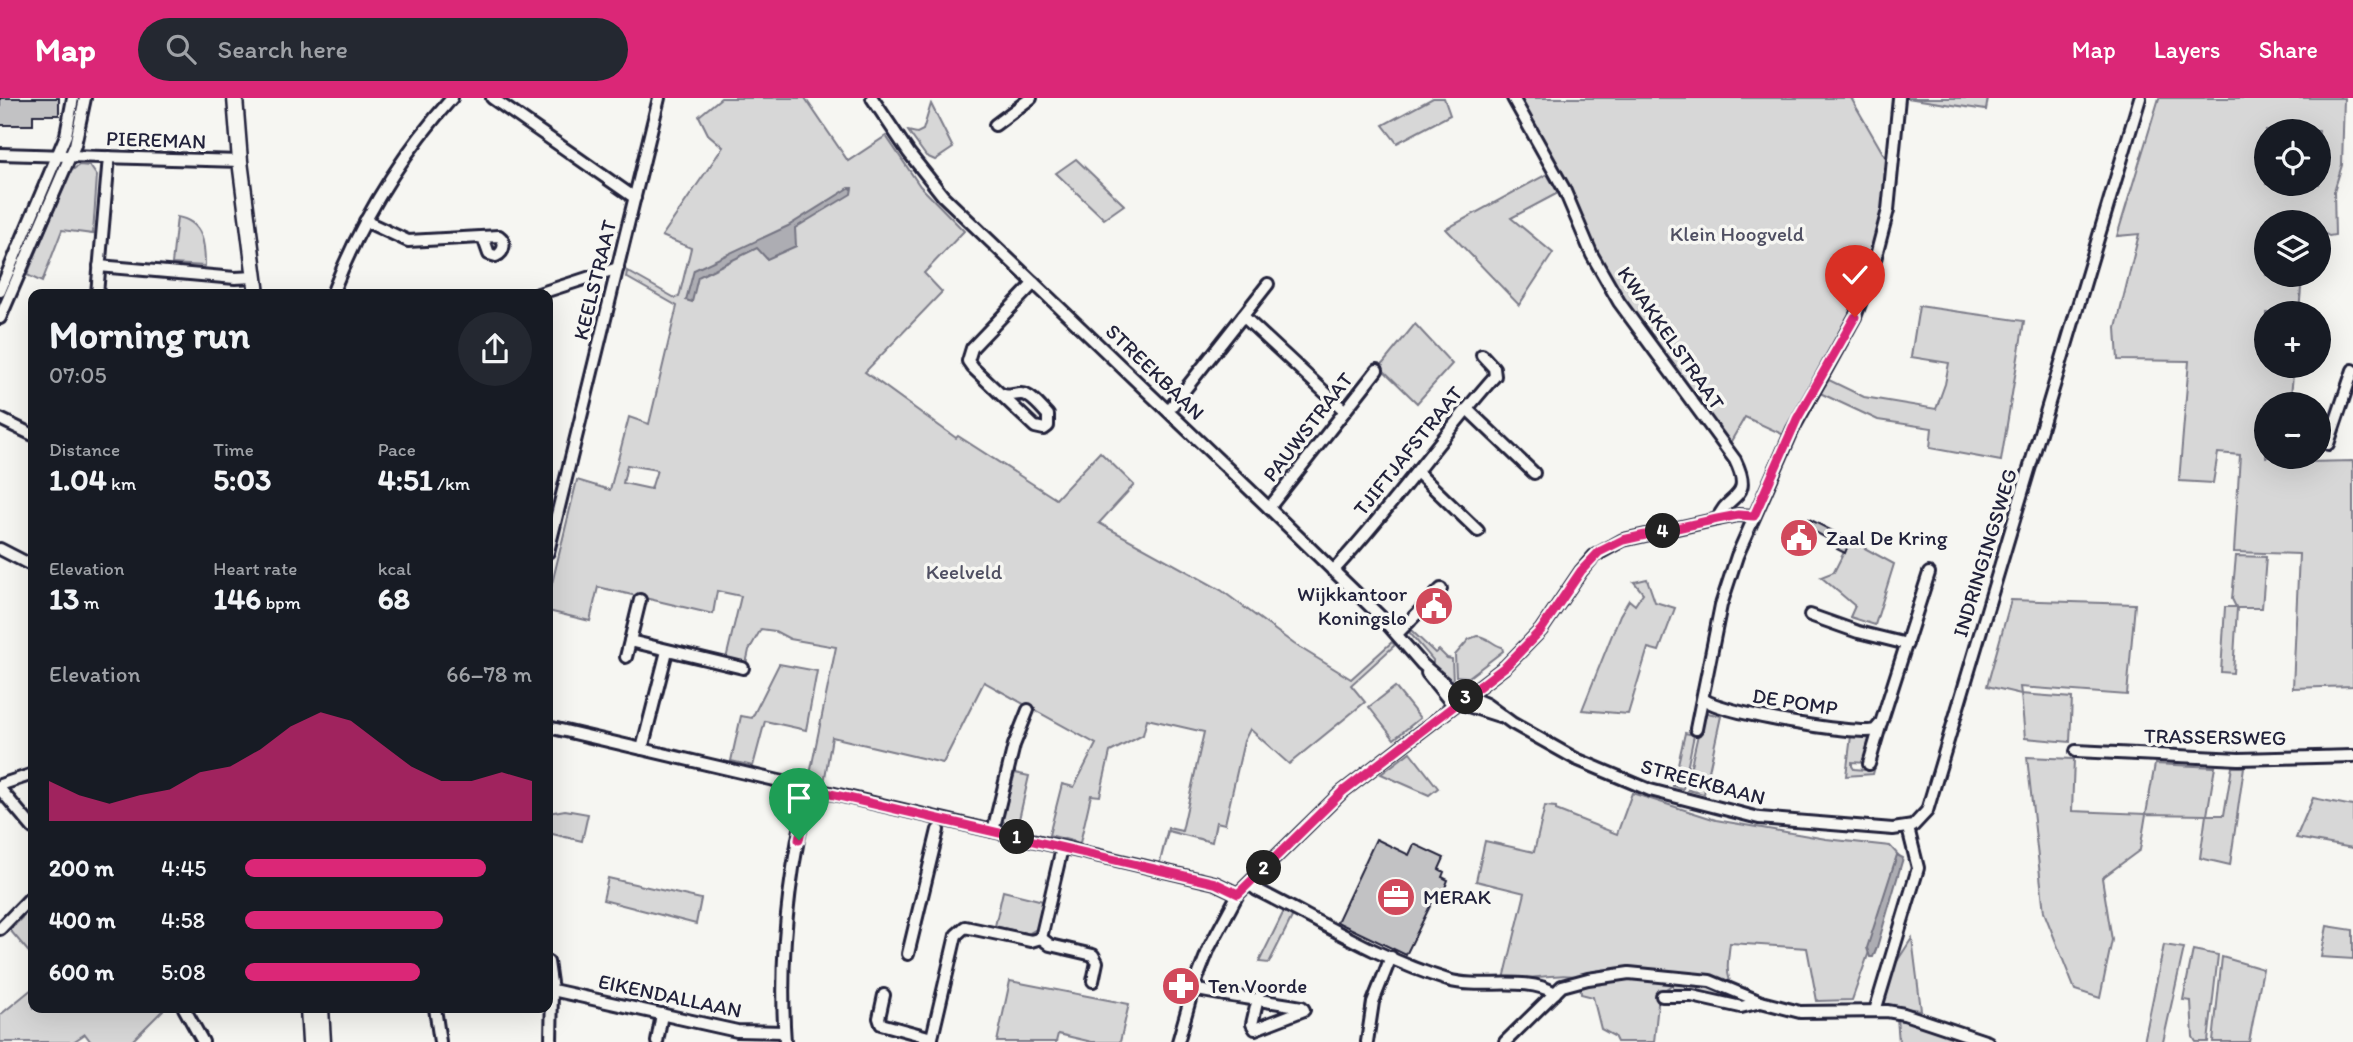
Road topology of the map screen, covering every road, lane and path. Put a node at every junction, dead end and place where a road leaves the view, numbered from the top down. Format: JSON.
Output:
{"nodes":[{"id":1,"x":73,"y":98,"type":"edge"},
{"id":2,"x":85,"y":98,"type":"edge"},
{"id":3,"x":235,"y":98,"type":"edge"},
{"id":4,"x":452,"y":98,"type":"edge"},
{"id":5,"x":492,"y":98,"type":"edge"},
{"id":6,"x":659,"y":98,"type":"edge"},
{"id":7,"x":872,"y":98,"type":"edge"},
{"id":8,"x":1031,"y":98,"type":"edge"},
{"id":9,"x":1513,"y":98,"type":"edge"},
{"id":10,"x":1899,"y":98,"type":"edge"},
{"id":11,"x":2140,"y":98,"type":"edge"},
{"id":12,"x":995,"y":125,"type":"dead end"},
{"id":13,"x":0,"y":153,"type":"edge"},
{"id":14,"x":57,"y":155,"type":"junction"},
{"id":15,"x":70,"y":156,"type":"junction"},
{"id":16,"x":109,"y":157,"type":"junction"},
{"id":17,"x":240,"y":161,"type":"junction"},
{"id":18,"x":635,"y":198,"type":"junction"},
{"id":19,"x":365,"y":221,"type":"junction"},
{"id":20,"x":483,"y":237,"type":"dead end"},
{"id":21,"x":99,"y":266,"type":"junction"},
{"id":22,"x":618,"y":268,"type":"junction"},
{"id":23,"x":255,"y":277,"type":"junction"},
{"id":24,"x":1034,"y":283,"type":"junction"},
{"id":25,"x":1268,"y":284,"type":"dead end"},
{"id":26,"x":97,"y":289,"type":"edge"},
{"id":27,"x":256,"y":289,"type":"edge"},
{"id":28,"x":334,"y":289,"type":"edge"},
{"id":29,"x":553,"y":289,"type":"edge"},
{"id":30,"x":0,"y":291,"type":"edge"},
{"id":31,"x":1243,"y":316,"type":"junction"},
{"id":32,"x":0,"y":318,"type":"edge"},
{"id":33,"x":1482,"y":355,"type":"dead end"},
{"id":34,"x":1377,"y":370,"type":"dead end"},
{"id":35,"x":2353,"y":370,"type":"edge"},
{"id":36,"x":999,"y":393,"type":"junction"},
{"id":37,"x":1467,"y":409,"type":"junction"},
{"id":38,"x":1168,"y":411,"type":"junction"},
{"id":39,"x":1345,"y":411,"type":"junction"},
{"id":40,"x":0,"y":419,"type":"edge"},
{"id":41,"x":28,"y":433,"type":"edge"},
{"id":42,"x":2331,"y":437,"type":"edge"},
{"id":43,"x":1417,"y":472,"type":"junction"},
{"id":44,"x":1534,"y":472,"type":"dead end"},
{"id":45,"x":1269,"y":508,"type":"junction"},
{"id":46,"x":1754,"y":516,"type":"junction"},
{"id":47,"x":1717,"y":519,"type":"junction"},
{"id":48,"x":1478,"y":531,"type":"dead end"},
{"id":49,"x":553,"y":532,"type":"edge"},
{"id":50,"x":0,"y":548,"type":"edge"},
{"id":51,"x":28,"y":563,"type":"edge"},
{"id":52,"x":1333,"y":571,"type":"junction"},
{"id":53,"x":1930,"y":573,"type":"dead end"},
{"id":54,"x":1441,"y":589,"type":"dead end"},
{"id":55,"x":640,"y":600,"type":"dead end"},
{"id":56,"x":1810,"y":615,"type":"dead end"},
{"id":57,"x":1397,"y":634,"type":"junction"},
{"id":58,"x":630,"y":641,"type":"junction"},
{"id":59,"x":1906,"y":644,"type":"junction"},
{"id":60,"x":667,"y":651,"type":"junction"},
{"id":61,"x":626,"y":657,"type":"dead end"},
{"id":62,"x":1422,"y":664,"type":"junction"},
{"id":63,"x":743,"y":668,"type":"dead end"},
{"id":64,"x":1468,"y":695,"type":"junction"},
{"id":65,"x":1704,"y":699,"type":"junction"},
{"id":66,"x":1457,"y":703,"type":"junction"},
{"id":67,"x":1028,"y":710,"type":"dead end"},
{"id":68,"x":1503,"y":716,"type":"junction"},
{"id":69,"x":1881,"y":723,"type":"junction"},
{"id":70,"x":553,"y":728,"type":"edge"},
{"id":71,"x":1696,"y":729,"type":"dead end"},
{"id":72,"x":642,"y":749,"type":"junction"},
{"id":73,"x":2076,"y":751,"type":"dead end"},
{"id":74,"x":2353,"y":756,"type":"edge"},
{"id":75,"x":1870,"y":764,"type":"dead end"},
{"id":76,"x":28,"y":776,"type":"edge"},
{"id":77,"x":0,"y":787,"type":"edge"},
{"id":78,"x":809,"y":789,"type":"junction"},
{"id":79,"x":28,"y":822,"type":"edge"},
{"id":80,"x":1908,"y":828,"type":"junction"},
{"id":81,"x":938,"y":830,"type":"dead end"},
{"id":82,"x":993,"y":831,"type":"junction"},
{"id":83,"x":1062,"y":848,"type":"junction"},
{"id":84,"x":1250,"y":884,"type":"junction"},
{"id":85,"x":1238,"y":894,"type":"junction"},
{"id":86,"x":28,"y":900,"type":"edge"},
{"id":87,"x":0,"y":929,"type":"edge"},
{"id":88,"x":1041,"y":938,"type":"junction"},
{"id":89,"x":908,"y":954,"type":"dead end"},
{"id":90,"x":1391,"y":957,"type":"junction"},
{"id":91,"x":1093,"y":981,"type":"dead end"},
{"id":92,"x":1193,"y":989,"type":"junction"},
{"id":93,"x":553,"y":991,"type":"edge"},
{"id":94,"x":1555,"y":993,"type":"junction"},
{"id":95,"x":884,"y":995,"type":"dead end"},
{"id":96,"x":1662,"y":996,"type":"dead end"},
{"id":97,"x":1258,"y":998,"type":"junction"},
{"id":98,"x":1760,"y":1002,"type":"junction"},
{"id":99,"x":1875,"y":1011,"type":"junction"},
{"id":100,"x":187,"y":1013,"type":"edge"},
{"id":101,"x":308,"y":1013,"type":"edge"},
{"id":102,"x":321,"y":1013,"type":"edge"},
{"id":103,"x":436,"y":1013,"type":"edge"},
{"id":104,"x":550,"y":1013,"type":"edge"},
{"id":105,"x":662,"y":1014,"type":"junction"},
{"id":106,"x":784,"y":1037,"type":"edge"},
{"id":107,"x":932,"y":1040,"type":"edge"},
{"id":108,"x":203,"y":1042,"type":"edge"},
{"id":109,"x":310,"y":1042,"type":"edge"},
{"id":110,"x":323,"y":1042,"type":"edge"},
{"id":111,"x":440,"y":1042,"type":"edge"},
{"id":112,"x":551,"y":1042,"type":"edge"},
{"id":113,"x":657,"y":1042,"type":"edge"},
{"id":114,"x":1178,"y":1042,"type":"edge"},
{"id":115,"x":1367,"y":1042,"type":"edge"},
{"id":116,"x":1505,"y":1042,"type":"edge"},
{"id":117,"x":1988,"y":1042,"type":"edge"}],
"edges":[{"from":1,"to":14,"type":"street"},
{"from":2,"to":15,"type":"street"},
{"from":3,"to":17,"type":"main road"},
{"from":4,"to":19,"type":"street"},
{"from":5,"to":18,"type":"street"},
{"from":6,"to":18,"type":"street","name":"KEELSTRAAT"},
{"from":7,"to":24,"type":"street","name":"STREEKBAAN"},
{"from":8,"to":12,"type":"street"},
{"from":9,"to":47,"type":"street","name":"KWAKKELSTRAAT"},
{"from":10,"to":46,"type":"street"},
{"from":11,"to":80,"type":"street","name":"INDRINGINGSWEG"},
{"from":13,"to":14,"type":"street","name":"PIEREMAN"},
{"from":14,"to":15,"type":"street","name":"PIEREMAN"},
{"from":14,"to":30,"type":"street"},
{"from":15,"to":16,"type":"street","name":"PIEREMAN"},
{"from":15,"to":32,"type":"street"},
{"from":16,"to":17,"type":"street","name":"PIEREMAN"},
{"from":16,"to":21,"type":"street"},
{"from":17,"to":23,"type":"main road"},
{"from":18,"to":22,"type":"street","name":"KEELSTRAAT"},
{"from":19,"to":20,"type":"street"},
{"from":19,"to":28,"type":"street"},
{"from":21,"to":23,"type":"street"},
{"from":21,"to":26,"type":"street"},
{"from":22,"to":29,"type":"street"},
{"from":22,"to":49,"type":"street","name":"KEELSTRAAT"},
{"from":23,"to":27,"type":"main road"},
{"from":24,"to":36,"type":"street"},
{"from":24,"to":38,"type":"street","name":"STREEKBAAN"},
{"from":25,"to":31,"type":"street"},
{"from":31,"to":38,"type":"street"},
{"from":31,"to":39,"type":"street"},
{"from":33,"to":37,"type":"street","name":"TJIFTJAFSTRAAT"},
{"from":34,"to":39,"type":"street","name":"PAUWSTRAAT"},
{"from":35,"to":42,"type":"street"},
{"from":36,"to":36,"type":"street"},
{"from":37,"to":43,"type":"street","name":"TJIFTJAFSTRAAT"},
{"from":37,"to":44,"type":"street"},
{"from":38,"to":45,"type":"street","name":"STREEKBAAN"},
{"from":39,"to":45,"type":"street","name":"PAUWSTRAAT"},
{"from":40,"to":41,"type":"street"},
{"from":43,"to":48,"type":"street"},
{"from":43,"to":52,"type":"street","name":"TJIFTJAFSTRAAT"},
{"from":45,"to":52,"type":"street","name":"STREEKBAAN"},
{"from":46,"to":47,"type":"street"},
{"from":46,"to":65,"type":"street"},
{"from":47,"to":64,"type":"street"},
{"from":50,"to":51,"type":"street"},
{"from":52,"to":57,"type":"street","name":"STREEKBAAN"},
{"from":53,"to":59,"type":"street"},
{"from":54,"to":57,"type":"street"},
{"from":55,"to":58,"type":"street"},
{"from":56,"to":59,"type":"street"},
{"from":57,"to":62,"type":"street","name":"STREEKBAAN"},
{"from":58,"to":60,"type":"street"},
{"from":58,"to":61,"type":"street"},
{"from":59,"to":69,"type":"street"},
{"from":60,"to":63,"type":"street"},
{"from":60,"to":72,"type":"street"},
{"from":62,"to":64,"type":"street","name":"STREEKBAAN"},
{"from":62,"to":66,"type":"street","name":"STREEKBAAN"},
{"from":64,"to":66,"type":"street"},
{"from":64,"to":68,"type":"street","name":"STREEKBAAN"},
{"from":65,"to":69,"type":"street","name":"DE POMP"},
{"from":65,"to":71,"type":"street"},
{"from":66,"to":68,"type":"street","name":"STREEKBAAN"},
{"from":66,"to":84,"type":"street"},
{"from":67,"to":82,"type":"street"},
{"from":68,"to":80,"type":"street","name":"STREEKBAAN"},
{"from":69,"to":75,"type":"street"},
{"from":70,"to":72,"type":"street"},
{"from":72,"to":78,"type":"street"},
{"from":73,"to":74,"type":"street","name":"TRASSERSWEG"},
{"from":76,"to":77,"type":"street"},
{"from":77,"to":79,"type":"street"},
{"from":78,"to":82,"type":"street"},
{"from":78,"to":106,"type":"street"},
{"from":80,"to":99,"type":"street"},
{"from":81,"to":89,"type":"street"},
{"from":82,"to":83,"type":"street"},
{"from":83,"to":85,"type":"street"},
{"from":83,"to":88,"type":"street"},
{"from":84,"to":85,"type":"street"},
{"from":84,"to":90,"type":"street"},
{"from":85,"to":92,"type":"street"},
{"from":86,"to":87,"type":"street"},
{"from":88,"to":91,"type":"street"},
{"from":88,"to":107,"type":"street"},
{"from":90,"to":94,"type":"street"},
{"from":90,"to":115,"type":"street"},
{"from":92,"to":97,"type":"street"},
{"from":92,"to":114,"type":"street"},
{"from":93,"to":105,"type":"street","name":"EIKENDALLAAN"},
{"from":94,"to":98,"type":"street"},
{"from":94,"to":116,"type":"street"},
{"from":95,"to":107,"type":"street"},
{"from":96,"to":98,"type":"street"},
{"from":97,"to":97,"type":"street"},
{"from":98,"to":99,"type":"street"},
{"from":99,"to":117,"type":"street"},
{"from":100,"to":108,"type":"street"},
{"from":101,"to":109,"type":"main road"},
{"from":102,"to":110,"type":"main road"},
{"from":103,"to":111,"type":"street"},
{"from":104,"to":112,"type":"street"},
{"from":105,"to":106,"type":"street","name":"EIKENDALLAAN"},
{"from":105,"to":113,"type":"street"}]}
